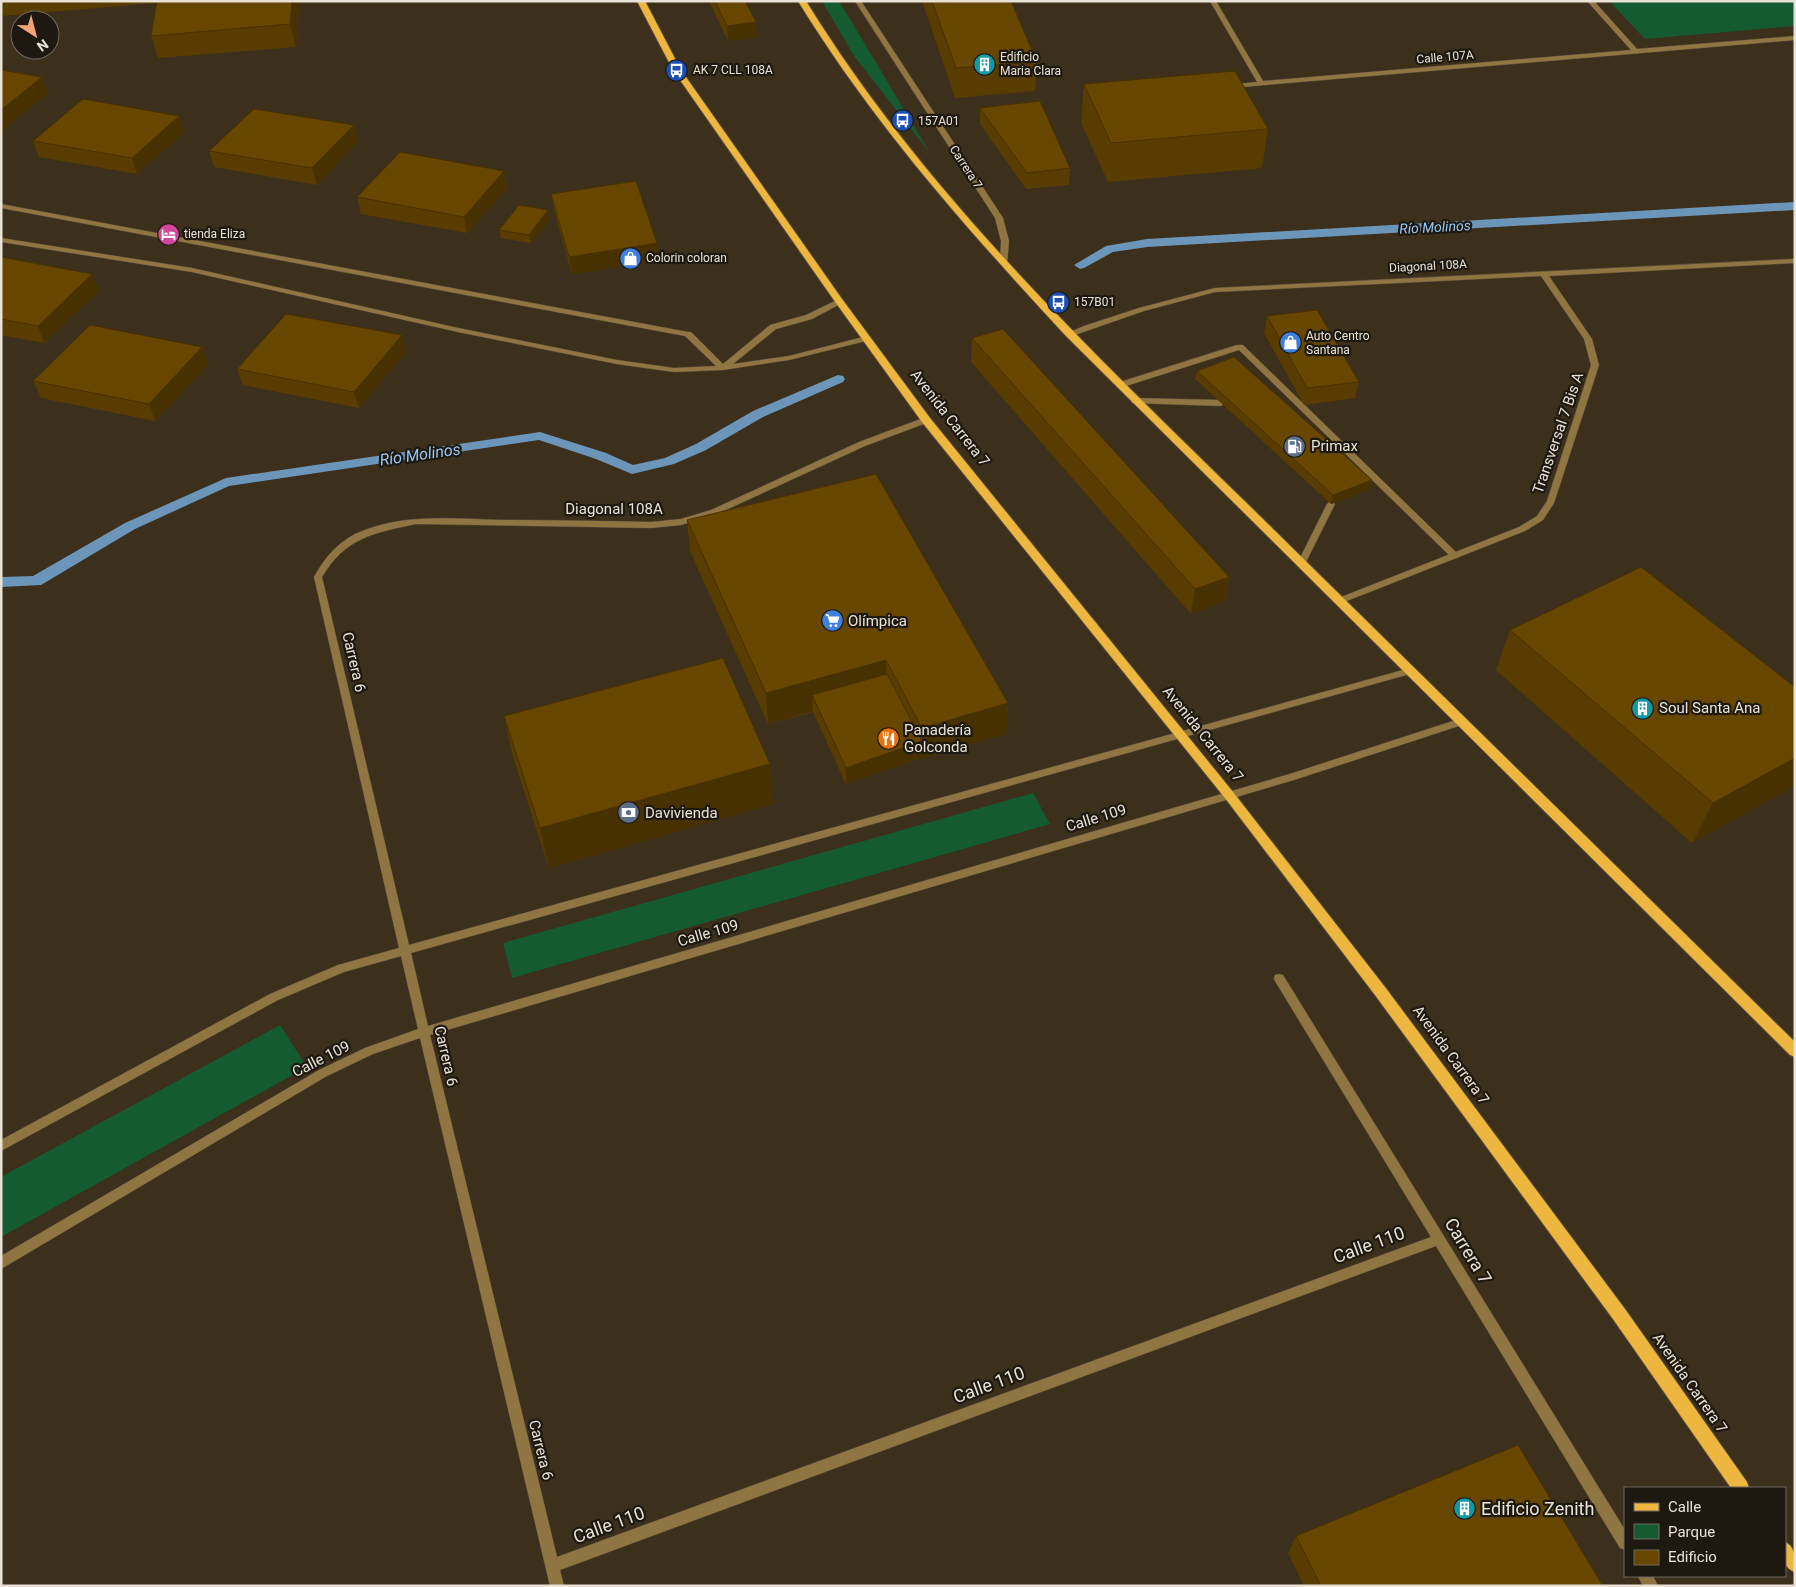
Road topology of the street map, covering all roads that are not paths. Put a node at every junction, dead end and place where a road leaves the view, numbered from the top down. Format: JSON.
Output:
{"nodes":[{"id":1,"x":641,"y":1,"type":"edge"},
{"id":2,"x":802,"y":1,"type":"edge"},
{"id":3,"x":858,"y":1,"type":"edge"},
{"id":4,"x":1213,"y":1,"type":"edge"},
{"id":5,"x":1590,"y":1,"type":"edge"},
{"id":6,"x":1795,"y":38,"type":"edge"},
{"id":7,"x":1636,"y":52,"type":"junction"},
{"id":8,"x":1261,"y":83,"type":"junction"},
{"id":9,"x":1223,"y":86,"type":"edge"},
{"id":10,"x":1,"y":206,"type":"edge"},
{"id":11,"x":1,"y":240,"type":"edge"},
{"id":12,"x":1795,"y":261,"type":"edge"},
{"id":13,"x":1004,"y":264,"type":"junction"},
{"id":14,"x":1543,"y":272,"type":"junction"},
{"id":15,"x":839,"y":301,"type":"junction"},
{"id":16,"x":1069,"y":334,"type":"junction"},
{"id":17,"x":867,"y":338,"type":"junction"},
{"id":18,"x":723,"y":368,"type":"junction"},
{"id":19,"x":1120,"y":385,"type":"junction"},
{"id":20,"x":1135,"y":401,"type":"junction"},
{"id":21,"x":1221,"y":402,"type":"edge"},
{"id":22,"x":926,"y":420,"type":"junction"},
{"id":23,"x":1332,"y":504,"type":"edge"},
{"id":24,"x":345,"y":542,"type":"joint"},
{"id":25,"x":1455,"y":556,"type":"junction"},
{"id":26,"x":1301,"y":564,"type":"junction"},
{"id":27,"x":1339,"y":602,"type":"junction"},
{"id":28,"x":1410,"y":671,"type":"junction"},
{"id":29,"x":1462,"y":722,"type":"junction"},
{"id":30,"x":1180,"y":736,"type":"junction"},
{"id":31,"x":1229,"y":795,"type":"junction"},
{"id":32,"x":404,"y":950,"type":"junction"},
{"id":33,"x":1279,"y":978,"type":"dead end"},
{"id":34,"x":424,"y":1032,"type":"junction"},
{"id":35,"x":1795,"y":1051,"type":"edge"},
{"id":36,"x":1,"y":1146,"type":"edge"},
{"id":37,"x":1439,"y":1239,"type":"junction"},
{"id":38,"x":1,"y":1263,"type":"edge"},
{"id":39,"x":1740,"y":1487,"type":"edge"},
{"id":40,"x":1624,"y":1541,"type":"edge"},
{"id":41,"x":1786,"y":1551,"type":"edge"},
{"id":42,"x":1795,"y":1564,"type":"edge"},
{"id":43,"x":552,"y":1566,"type":"junction"},
{"id":44,"x":557,"y":1586,"type":"edge"}],
"edges":[{"from":1,"to":15,"type":"main road","name":"Avenida Carrera 7"},
{"from":2,"to":13,"type":"main road"},
{"from":3,"to":13,"type":"street","name":"Carrera 7"},
{"from":4,"to":8,"type":"street"},
{"from":5,"to":7,"type":"street"},
{"from":6,"to":7,"type":"street","name":"Calle 107A"},
{"from":7,"to":8,"type":"street","name":"Calle 107A"},
{"from":8,"to":9,"type":"street","name":"Calle 107A"},
{"from":10,"to":18,"type":"street"},
{"from":11,"to":18,"type":"street"},
{"from":12,"to":14,"type":"street","name":"Diagonal 108A"},
{"from":13,"to":16,"type":"main road"},
{"from":14,"to":16,"type":"street","name":"Diagonal 108A"},
{"from":14,"to":25,"type":"street","name":"Transversal 7 Bis A"},
{"from":15,"to":17,"type":"main road","name":"Avenida Carrera 7"},
{"from":15,"to":18,"type":"street"},
{"from":16,"to":19,"type":"main road"},
{"from":17,"to":18,"type":"street"},
{"from":17,"to":22,"type":"main road","name":"Avenida Carrera 7"},
{"from":19,"to":20,"type":"main road"},
{"from":19,"to":25,"type":"street"},
{"from":20,"to":21,"type":"street"},
{"from":20,"to":26,"type":"main road"},
{"from":22,"to":24,"type":"street","name":"Diagonal 108A"},
{"from":22,"to":30,"type":"main road","name":"Avenida Carrera 7"},
{"from":23,"to":26,"type":"street"},
{"from":24,"to":32,"type":"street","name":"Carrera 6"},
{"from":25,"to":27,"type":"street","name":"Transversal 7 Bis A"},
{"from":26,"to":27,"type":"main road"},
{"from":27,"to":28,"type":"main road"},
{"from":28,"to":29,"type":"main road"},
{"from":28,"to":30,"type":"street"},
{"from":29,"to":31,"type":"street","name":"Calle 109"},
{"from":29,"to":35,"type":"main road"},
{"from":30,"to":31,"type":"main road","name":"Avenida Carrera 7"},
{"from":30,"to":32,"type":"street"},
{"from":31,"to":34,"type":"street","name":"Calle 109"},
{"from":31,"to":39,"type":"main road","name":"Avenida Carrera 7"},
{"from":32,"to":34,"type":"street","name":"Carrera 6"},
{"from":32,"to":36,"type":"street"},
{"from":33,"to":37,"type":"street","name":"Carrera 7"},
{"from":34,"to":38,"type":"street","name":"Calle 109"},
{"from":34,"to":43,"type":"street","name":"Carrera 6"},
{"from":37,"to":40,"type":"street","name":"Carrera 7"},
{"from":37,"to":43,"type":"street","name":"Calle 110"},
{"from":41,"to":42,"type":"main road"},
{"from":43,"to":44,"type":"street","name":"Carrera 6"}]}
